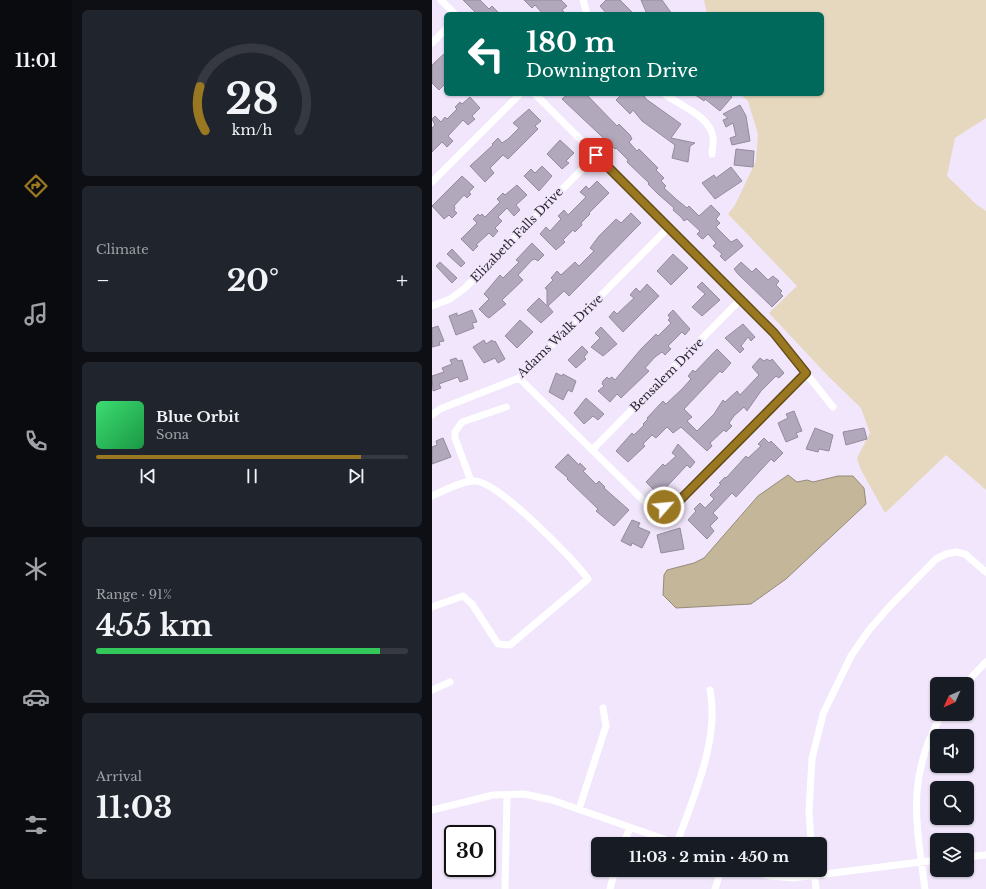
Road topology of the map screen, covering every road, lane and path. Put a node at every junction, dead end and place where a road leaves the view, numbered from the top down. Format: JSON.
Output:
{"nodes":[{"id":1,"x":441,"y":0,"type":"edge"},
{"id":2,"x":583,"y":0,"type":"edge"},
{"id":3,"x":453,"y":12,"type":"edge"},
{"id":4,"x":586,"y":12,"type":"edge"},
{"id":5,"x":444,"y":31,"type":"edge"},
{"id":6,"x":432,"y":44,"type":"edge"},
{"id":7,"x":518,"y":96,"type":"edge"},
{"id":8,"x":537,"y":96,"type":"edge"},
{"id":9,"x":668,"y":96,"type":"edge"},
{"id":10,"x":712,"y":154,"type":"dead end"},
{"id":11,"x":596,"y":155,"type":"junction"},
{"id":12,"x":432,"y":182,"type":"edge"},
{"id":13,"x":669,"y":227,"type":"junction"},
{"id":14,"x":741,"y":299,"type":"junction"},
{"id":15,"x":432,"y":306,"type":"edge"},
{"id":16,"x":806,"y":373,"type":"junction"},
{"id":17,"x":519,"y":378,"type":"junction"},
{"id":18,"x":506,"y":407,"type":"dead end"},
{"id":19,"x":833,"y":407,"type":"dead end"},
{"id":20,"x":432,"y":415,"type":"edge"},
{"id":21,"x":592,"y":450,"type":"junction"},
{"id":22,"x":471,"y":481,"type":"junction"},
{"id":23,"x":432,"y":496,"type":"edge"},
{"id":24,"x":986,"y":572,"type":"edge"},
{"id":25,"x":432,"y":607,"type":"edge"},
{"id":26,"x":986,"y":662,"type":"edge"},
{"id":27,"x":972,"y":677,"type":"edge"},
{"id":28,"x":450,"y":682,"type":"dead end"},
{"id":29,"x":432,"y":690,"type":"edge"},
{"id":30,"x":710,"y":690,"type":"dead end"},
{"id":31,"x":603,"y":708,"type":"dead end"},
{"id":32,"x":938,"y":721,"type":"edge"},
{"id":33,"x":507,"y":795,"type":"junction"},
{"id":34,"x":579,"y":809,"type":"junction"},
{"id":35,"x":432,"y":810,"type":"edge"},
{"id":36,"x":630,"y":828,"type":"junction"},
{"id":37,"x":626,"y":837,"type":"edge"},
{"id":38,"x":657,"y":837,"type":"edge"},
{"id":39,"x":680,"y":837,"type":"edge"},
{"id":40,"x":811,"y":837,"type":"edge"},
{"id":41,"x":986,"y":855,"type":"edge"},
{"id":42,"x":974,"y":856,"type":"edge"},
{"id":43,"x":930,"y":861,"type":"edge"},
{"id":44,"x":921,"y":862,"type":"junction"},
{"id":45,"x":827,"y":872,"type":"edge"},
{"id":46,"x":613,"y":877,"type":"edge"},
{"id":47,"x":719,"y":877,"type":"edge"},
{"id":48,"x":777,"y":877,"type":"edge"},
{"id":49,"x":788,"y":877,"type":"edge"},
{"id":50,"x":814,"y":877,"type":"edge"},
{"id":51,"x":506,"y":889,"type":"edge"},
{"id":52,"x":610,"y":889,"type":"edge"},
{"id":53,"x":716,"y":889,"type":"edge"},
{"id":54,"x":816,"y":889,"type":"edge"},
{"id":55,"x":925,"y":889,"type":"edge"}],
"edges":[{"from":1,"to":3,"type":"street"},
{"from":2,"to":4,"type":"street"},
{"from":5,"to":6,"type":"street"},
{"from":7,"to":12,"type":"street"},
{"from":8,"to":11,"type":"street"},
{"from":9,"to":10,"type":"street"},
{"from":11,"to":13,"type":"street"},
{"from":11,"to":15,"type":"street","name":"Elizabeth Falls Drive"},
{"from":13,"to":14,"type":"street"},
{"from":13,"to":17,"type":"street","name":"Adams Walk Drive"},
{"from":14,"to":16,"type":"street"},
{"from":14,"to":21,"type":"street","name":"Bensalem Drive"},
{"from":16,"to":19,"type":"street"},
{"from":16,"to":21,"type":"street"},
{"from":17,"to":20,"type":"street","name":"Adams Walk Drive"},
{"from":17,"to":21,"type":"street"},
{"from":18,"to":22,"type":"street"},
{"from":22,"to":23,"type":"street"},
{"from":22,"to":25,"type":"street"},
{"from":24,"to":40,"type":"street"},
{"from":26,"to":27,"type":"street"},
{"from":28,"to":29,"type":"street"},
{"from":30,"to":39,"type":"street"},
{"from":31,"to":34,"type":"street"},
{"from":32,"to":44,"type":"street"},
{"from":33,"to":34,"type":"street"},
{"from":33,"to":35,"type":"street"},
{"from":33,"to":51,"type":"street"},
{"from":34,"to":36,"type":"street"},
{"from":36,"to":37,"type":"street"},
{"from":36,"to":38,"type":"street"},
{"from":41,"to":42,"type":"street"},
{"from":43,"to":44,"type":"street"},
{"from":44,"to":45,"type":"street"},
{"from":44,"to":55,"type":"street"},
{"from":46,"to":52,"type":"street"},
{"from":47,"to":53,"type":"street"},
{"from":48,"to":49,"type":"street"},
{"from":50,"to":54,"type":"street"}]}
